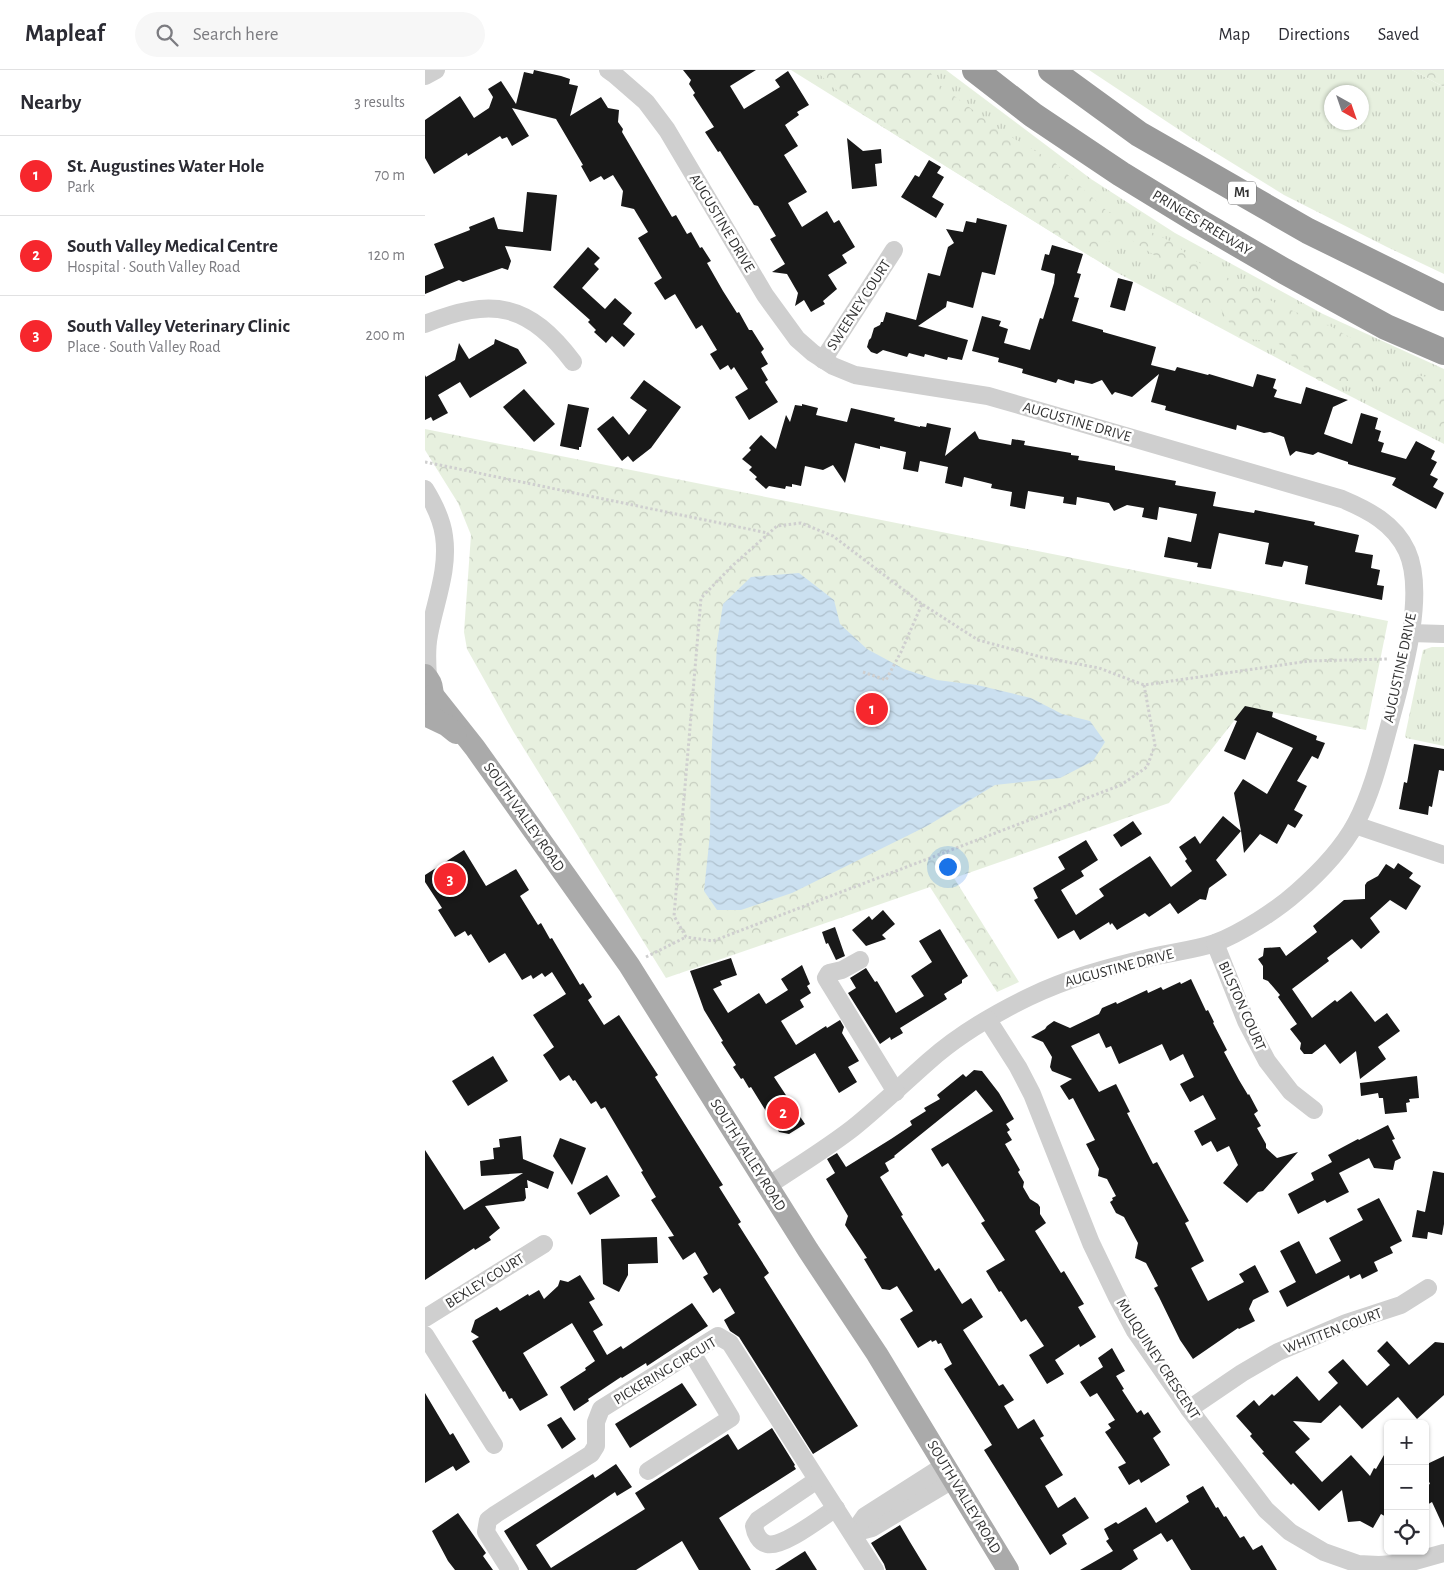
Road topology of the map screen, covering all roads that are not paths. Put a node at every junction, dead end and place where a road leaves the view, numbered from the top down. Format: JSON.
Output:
{"nodes":[{"id":1,"x":436,"y":70,"type":"edge"},
{"id":2,"x":608,"y":70,"type":"edge"},
{"id":3,"x":975,"y":70,"type":"edge"},
{"id":4,"x":1051,"y":70,"type":"edge"},
{"id":5,"x":425,"y":76,"type":"edge"},
{"id":6,"x":895,"y":250,"type":"dead end"},
{"id":7,"x":1444,"y":298,"type":"edge"},
{"id":8,"x":425,"y":324,"type":"edge"},
{"id":9,"x":1444,"y":352,"type":"edge"},
{"id":10,"x":823,"y":360,"type":"junction"},
{"id":11,"x":573,"y":362,"type":"dead end"},
{"id":12,"x":425,"y":489,"type":"edge"},
{"id":13,"x":1410,"y":633,"type":"junction"},
{"id":14,"x":1444,"y":634,"type":"edge"},
{"id":15,"x":427,"y":638,"type":"edge"},
{"id":16,"x":428,"y":689,"type":"edge"},
{"id":17,"x":425,"y":715,"type":"edge"},
{"id":18,"x":475,"y":748,"type":"junction"},
{"id":19,"x":1355,"y":825,"type":"junction"},
{"id":20,"x":1444,"y":855,"type":"edge"},
{"id":21,"x":1215,"y":943,"type":"junction"},
{"id":22,"x":860,"y":960,"type":"dead end"},
{"id":23,"x":989,"y":1020,"type":"junction"},
{"id":24,"x":896,"y":1092,"type":"junction"},
{"id":25,"x":1314,"y":1110,"type":"dead end"},
{"id":26,"x":768,"y":1186,"type":"junction"},
{"id":27,"x":544,"y":1244,"type":"dead end"},
{"id":28,"x":1428,"y":1288,"type":"dead end"},
{"id":29,"x":425,"y":1318,"type":"edge"},
{"id":30,"x":425,"y":1335,"type":"edge"},
{"id":31,"x":692,"y":1353,"type":"junction"},
{"id":32,"x":1189,"y":1409,"type":"junction"},
{"id":33,"x":494,"y":1446,"type":"dead end"},
{"id":34,"x":648,"y":1471,"type":"dead end"},
{"id":35,"x":950,"y":1472,"type":"junction"},
{"id":36,"x":817,"y":1480,"type":"junction"},
{"id":37,"x":836,"y":1508,"type":"junction"},
{"id":38,"x":853,"y":1533,"type":"junction"},
{"id":39,"x":1444,"y":1553,"type":"edge"},
{"id":40,"x":1357,"y":1567,"type":"edge"},
{"id":41,"x":510,"y":1570,"type":"edge"},
{"id":42,"x":875,"y":1570,"type":"edge"},
{"id":43,"x":1008,"y":1570,"type":"edge"}],
"edges":[{"from":1,"to":5,"type":"street"},
{"from":2,"to":10,"type":"street","name":"AUGUSTINE DRIVE"},
{"from":3,"to":9,"type":"highway","name":"PRINCES FREEWAY"},
{"from":4,"to":7,"type":"highway","number":"M1"},
{"from":6,"to":10,"type":"street","name":"SWEENEY COURT"},
{"from":8,"to":11,"type":"street"},
{"from":10,"to":13,"type":"street","name":"AUGUSTINE DRIVE"},
{"from":12,"to":15,"type":"street"},
{"from":13,"to":14,"type":"street"},
{"from":13,"to":19,"type":"street","name":"AUGUSTINE DRIVE"},
{"from":15,"to":16,"type":"street"},
{"from":16,"to":18,"type":"main road","name":"SOUTH VALLEY ROAD"},
{"from":17,"to":18,"type":"main road","name":"SOUTH VALLEY ROAD"},
{"from":18,"to":26,"type":"main road","name":"SOUTH VALLEY ROAD"},
{"from":19,"to":20,"type":"street"},
{"from":19,"to":21,"type":"street","name":"AUGUSTINE DRIVE"},
{"from":21,"to":23,"type":"street","name":"AUGUSTINE DRIVE"},
{"from":21,"to":25,"type":"street","name":"BILSTON COURT"},
{"from":22,"to":24,"type":"street"},
{"from":23,"to":24,"type":"street","name":"AUGUSTINE DRIVE"},
{"from":23,"to":32,"type":"street","name":"MULQUINEY CRESCENT"},
{"from":24,"to":26,"type":"street","name":"AUGUSTINE DRIVE"},
{"from":26,"to":35,"type":"main road","name":"SOUTH VALLEY ROAD"},
{"from":27,"to":29,"type":"street","name":"BEXLEY COURT"},
{"from":28,"to":32,"type":"street","name":"WHITTEN COURT"},
{"from":30,"to":33,"type":"street"},
{"from":31,"to":34,"type":"street"},
{"from":31,"to":36,"type":"street","name":"PICKERING CIRCUIT"},
{"from":31,"to":41,"type":"street","name":"PICKERING CIRCUIT"},
{"from":32,"to":40,"type":"street","name":"MULQUINEY CRESCENT"},
{"from":35,"to":38,"type":"street"},
{"from":35,"to":43,"type":"main road","name":"SOUTH VALLEY ROAD"},
{"from":36,"to":37,"type":"street","name":"PICKERING CIRCUIT"},
{"from":36,"to":37,"type":"street"},
{"from":37,"to":38,"type":"street","name":"PICKERING CIRCUIT"},
{"from":38,"to":42,"type":"street","name":"PICKERING CIRCUIT"},
{"from":39,"to":40,"type":"street","name":"MULQUINEY CRESCENT"}]}
